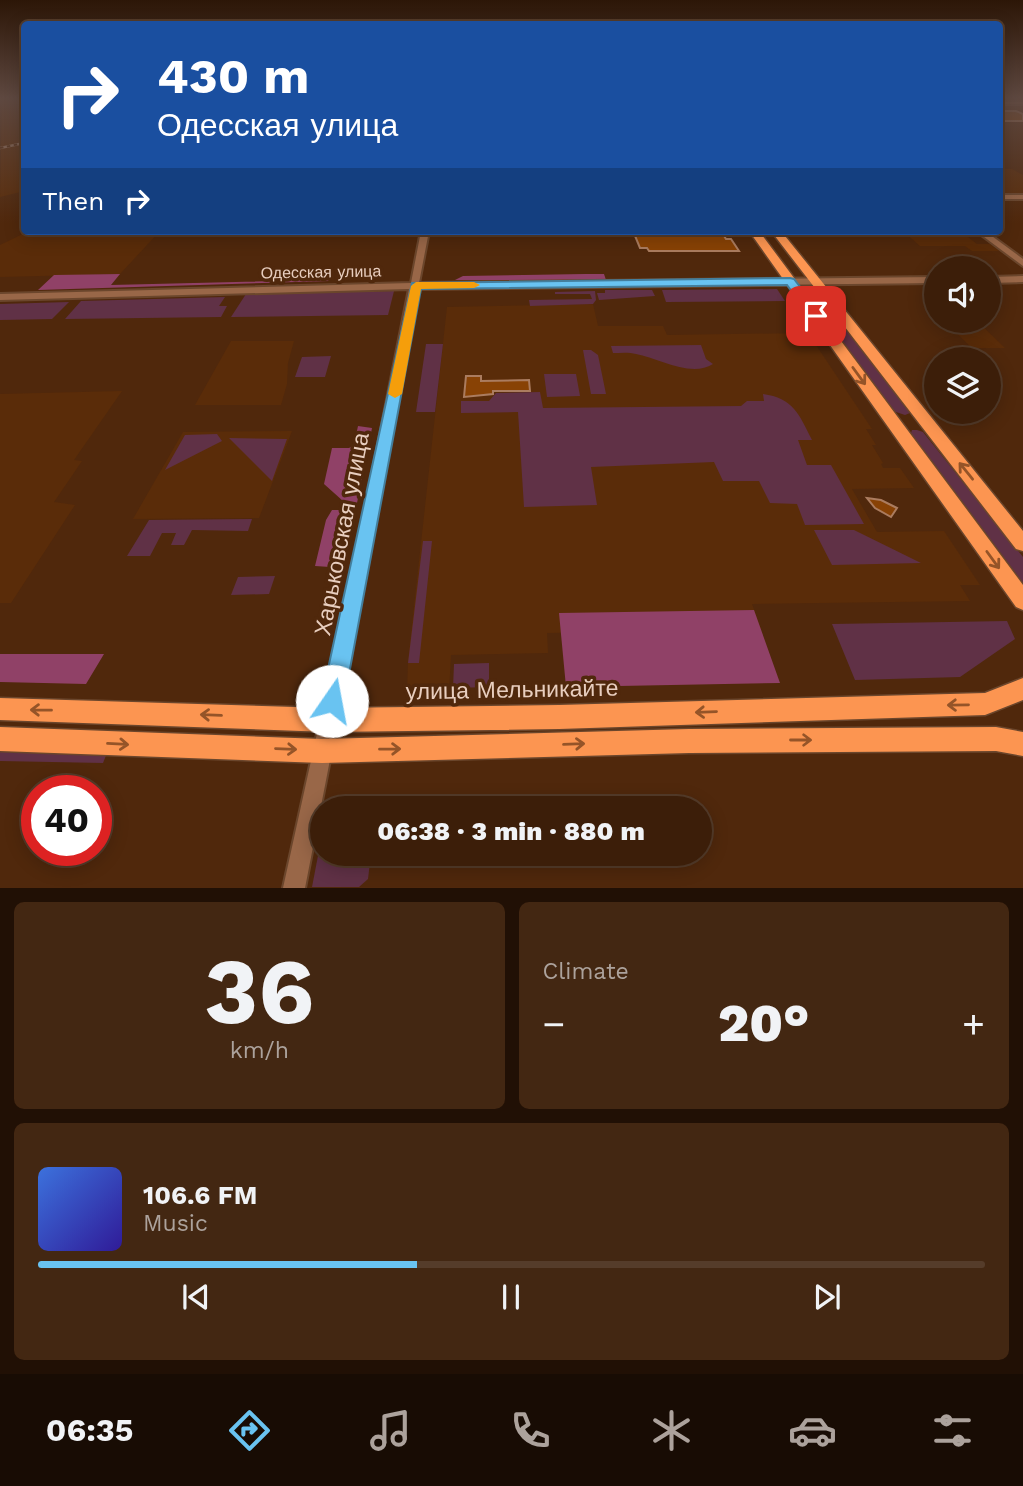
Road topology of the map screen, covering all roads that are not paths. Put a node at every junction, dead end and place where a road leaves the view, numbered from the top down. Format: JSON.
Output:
{"nodes":[{"id":1,"x":1003,"y":197,"type":"edge"},
{"id":2,"x":1023,"y":197,"type":"edge"},
{"id":3,"x":424,"y":235,"type":"edge"},
{"id":4,"x":757,"y":235,"type":"edge"},
{"id":5,"x":779,"y":235,"type":"edge"},
{"id":6,"x":985,"y":235,"type":"edge"},
{"id":7,"x":1023,"y":263,"type":"edge"},
{"id":8,"x":1023,"y":279,"type":"edge"},
{"id":9,"x":924,"y":280,"type":"edge"},
{"id":10,"x":1001,"y":280,"type":"edge"},
{"id":11,"x":790,"y":281,"type":"junction"},
{"id":12,"x":815,"y":281,"type":"junction"},
{"id":13,"x":416,"y":286,"type":"junction"},
{"id":14,"x":0,"y":297,"type":"edge"},
{"id":15,"x":924,"y":418,"type":"edge"},
{"id":16,"x":894,"y":423,"type":"junction"},
{"id":17,"x":924,"y":423,"type":"edge"},
{"id":18,"x":929,"y":424,"type":"edge"},
{"id":19,"x":1023,"y":544,"type":"edge"},
{"id":20,"x":1023,"y":601,"type":"edge"},
{"id":21,"x":1023,"y":689,"type":"edge"},
{"id":22,"x":0,"y":709,"type":"edge"},
{"id":23,"x":506,"y":717,"type":"junction"},
{"id":24,"x":328,"y":719,"type":"junction"},
{"id":25,"x":0,"y":739,"type":"edge"},
{"id":26,"x":1023,"y":744,"type":"edge"},
{"id":27,"x":505,"y":747,"type":"junction"},
{"id":28,"x":322,"y":751,"type":"junction"},
{"id":29,"x":294,"y":887,"type":"edge"}],
"edges":[{"from":1,"to":2,"type":"street"},
{"from":3,"to":13,"type":"street","name":"Харьковская улица"},
{"from":4,"to":11,"type":"main road"},
{"from":5,"to":12,"type":"main road"},
{"from":6,"to":7,"type":"street"},
{"from":8,"to":10,"type":"street"},
{"from":9,"to":12,"type":"street","name":"Одесская улица"},
{"from":11,"to":12,"type":"street","name":"Одесская улица"},
{"from":11,"to":13,"type":"street","name":"Одесская улица"},
{"from":11,"to":16,"type":"main road","one_way":true},
{"from":12,"to":15,"type":"main road"},
{"from":13,"to":14,"type":"street","name":"Одесская улица"},
{"from":13,"to":24,"type":"street","name":"Харьковская улица"},
{"from":16,"to":17,"type":"main road"},
{"from":16,"to":20,"type":"main road","one_way":true},
{"from":19,"to":18,"type":"main road","one_way":true},
{"from":21,"to":23,"type":"main road","name":"улица Мельникайте","one_way":true},
{"from":24,"to":22,"type":"main road","name":"улица Мельникайте","one_way":true},
{"from":23,"to":24,"type":"main road","name":"улица Мельникайте"},
{"from":23,"to":27,"type":"main road"},
{"from":24,"to":28,"type":"street","name":"Харьковская улица"},
{"from":25,"to":28,"type":"main road","one_way":true},
{"from":27,"to":26,"type":"main road","one_way":true},
{"from":28,"to":27,"type":"main road","one_way":true},
{"from":28,"to":29,"type":"street","name":"Харьковская улица"}]}
